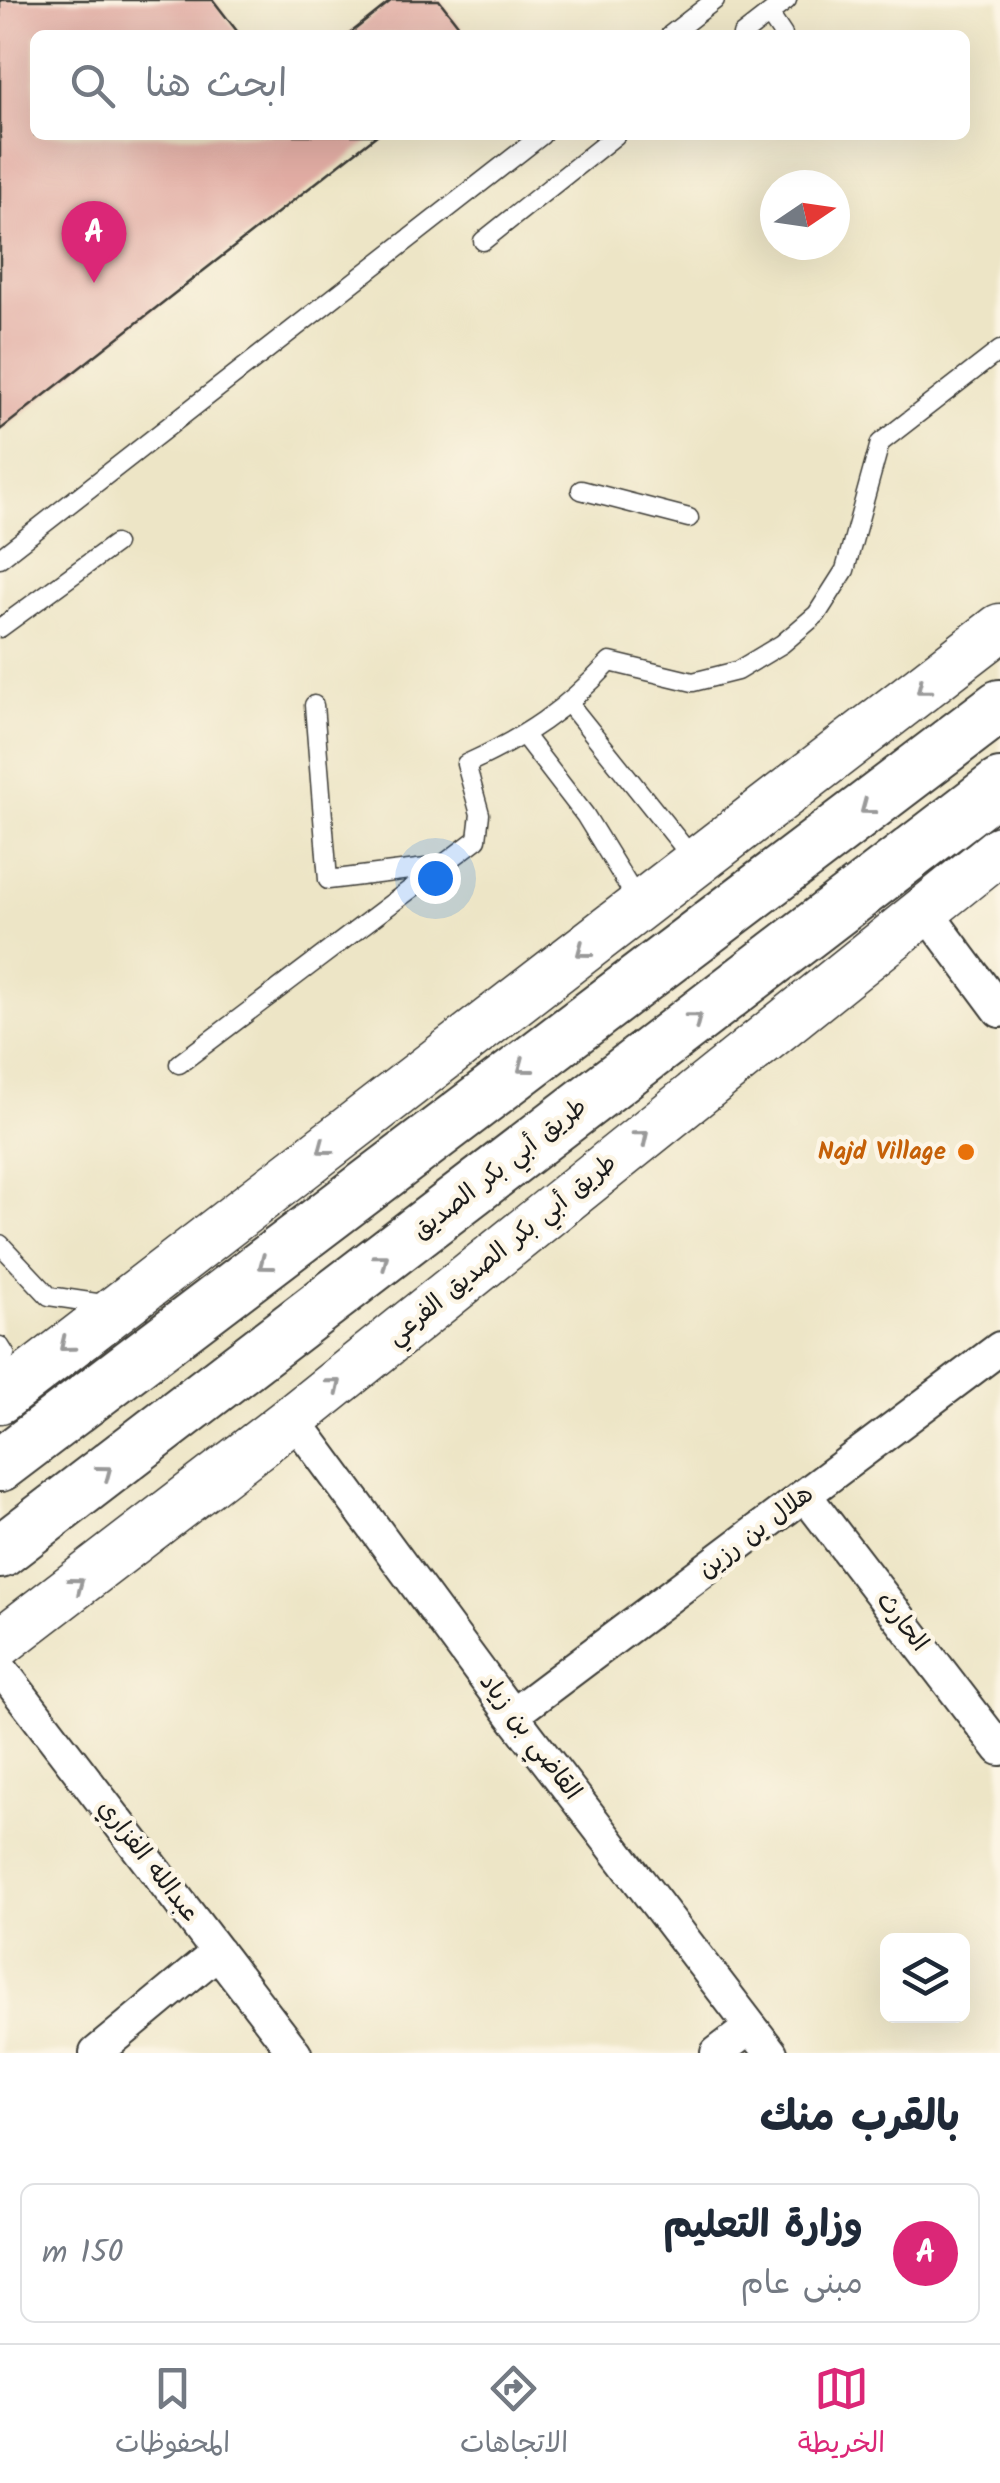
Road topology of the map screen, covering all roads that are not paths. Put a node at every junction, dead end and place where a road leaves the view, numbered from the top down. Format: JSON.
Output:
{"nodes":[{"id":1,"x":715,"y":0,"type":"edge"},
{"id":2,"x":787,"y":0,"type":"edge"},
{"id":3,"x":769,"y":14,"type":"junction"},
{"id":4,"x":676,"y":30,"type":"edge"},
{"id":5,"x":748,"y":30,"type":"edge"},
{"id":6,"x":780,"y":30,"type":"edge"},
{"id":7,"x":536,"y":140,"type":"edge"},
{"id":8,"x":610,"y":140,"type":"edge"},
{"id":9,"x":482,"y":241,"type":"dead end"},
{"id":10,"x":1000,"y":350,"type":"edge"},
{"id":11,"x":581,"y":490,"type":"dead end"},
{"id":12,"x":689,"y":518,"type":"dead end"},
{"id":13,"x":115,"y":544,"type":"dead end"},
{"id":14,"x":0,"y":558,"type":"edge"},
{"id":15,"x":0,"y":628,"type":"edge"},
{"id":16,"x":1000,"y":628,"type":"edge"},
{"id":17,"x":314,"y":705,"type":"dead end"},
{"id":18,"x":570,"y":705,"type":"junction"},
{"id":19,"x":1000,"y":706,"type":"edge"},
{"id":20,"x":524,"y":738,"type":"junction"},
{"id":21,"x":1000,"y":785,"type":"edge"},
{"id":22,"x":1000,"y":850,"type":"edge"},
{"id":23,"x":698,"y":864,"type":"junction"},
{"id":24,"x":440,"y":866,"type":"junction"},
{"id":25,"x":642,"y":907,"type":"junction"},
{"id":26,"x":925,"y":910,"type":"junction"},
{"id":27,"x":1000,"y":1011,"type":"edge"},
{"id":28,"x":179,"y":1064,"type":"dead end"},
{"id":29,"x":0,"y":1244,"type":"edge"},
{"id":30,"x":116,"y":1306,"type":"junction"},
{"id":31,"x":0,"y":1346,"type":"edge"},
{"id":32,"x":1000,"y":1348,"type":"edge"},
{"id":33,"x":0,"y":1362,"type":"edge"},
{"id":34,"x":0,"y":1399,"type":"edge"},
{"id":35,"x":293,"y":1418,"type":"junction"},
{"id":36,"x":0,"y":1465,"type":"edge"},
{"id":37,"x":804,"y":1495,"type":"junction"},
{"id":38,"x":0,"y":1552,"type":"edge"},
{"id":39,"x":0,"y":1643,"type":"edge"},
{"id":40,"x":0,"y":1668,"type":"edge"},
{"id":41,"x":512,"y":1715,"type":"junction"},
{"id":42,"x":1000,"y":1749,"type":"edge"},
{"id":43,"x":218,"y":1952,"type":"junction"},
{"id":44,"x":751,"y":2027,"type":"junction"},
{"id":45,"x":96,"y":2053,"type":"edge"},
{"id":46,"x":296,"y":2053,"type":"edge"},
{"id":47,"x":717,"y":2053,"type":"edge"},
{"id":48,"x":771,"y":2053,"type":"edge"}],
"edges":[{"from":1,"to":4,"type":"lane"},
{"from":2,"to":3,"type":"lane"},
{"from":3,"to":5,"type":"lane"},
{"from":3,"to":6,"type":"lane"},
{"from":7,"to":14,"type":"lane"},
{"from":8,"to":9,"type":"lane"},
{"from":10,"to":18,"type":"lane"},
{"from":11,"to":12,"type":"lane"},
{"from":13,"to":15,"type":"lane"},
{"from":16,"to":23,"type":"street","one_way":true},
{"from":17,"to":24,"type":"lane"},
{"from":18,"to":20,"type":"lane"},
{"from":18,"to":23,"type":"lane"},
{"from":19,"to":36,"type":"main road","one_way":true},
{"from":20,"to":24,"type":"lane"},
{"from":20,"to":25,"type":"lane"},
{"from":38,"to":21,"type":"main road","name":"طريق أبي بكر الصديق","one_way":true},
{"from":22,"to":26,"type":"street","name":"طريق أبي بكر الصديق الفرعي"},
{"from":23,"to":25,"type":"street"},
{"from":24,"to":28,"type":"lane"},
{"from":25,"to":30,"type":"street","one_way":true},
{"from":26,"to":27,"type":"street"},
{"from":35,"to":26,"type":"street","name":"طريق أبي بكر الصديق الفرعي","one_way":true},
{"from":29,"to":30,"type":"lane"},
{"from":30,"to":34,"type":"street","one_way":true},
{"from":31,"to":33,"type":"lane"},
{"from":32,"to":37,"type":"street","name":"هلال بن رزين"},
{"from":39,"to":35,"type":"street","name":"طريق أبي بكر الصديق الفرعي","one_way":true},
{"from":35,"to":41,"type":"street","name":"القاضي بن زياد"},
{"from":37,"to":41,"type":"street","name":"هلال بن رزين"},
{"from":37,"to":42,"type":"street","name":"الحارث"},
{"from":40,"to":43,"type":"street","name":"عبدالله الفزاري"},
{"from":41,"to":44,"type":"street","name":"القاضي بن زياد"},
{"from":43,"to":45,"type":"street"},
{"from":43,"to":46,"type":"street","name":"عبدالله الفزاري"},
{"from":44,"to":47,"type":"street"},
{"from":44,"to":48,"type":"street","name":"القاضي بن زياد"}]}
